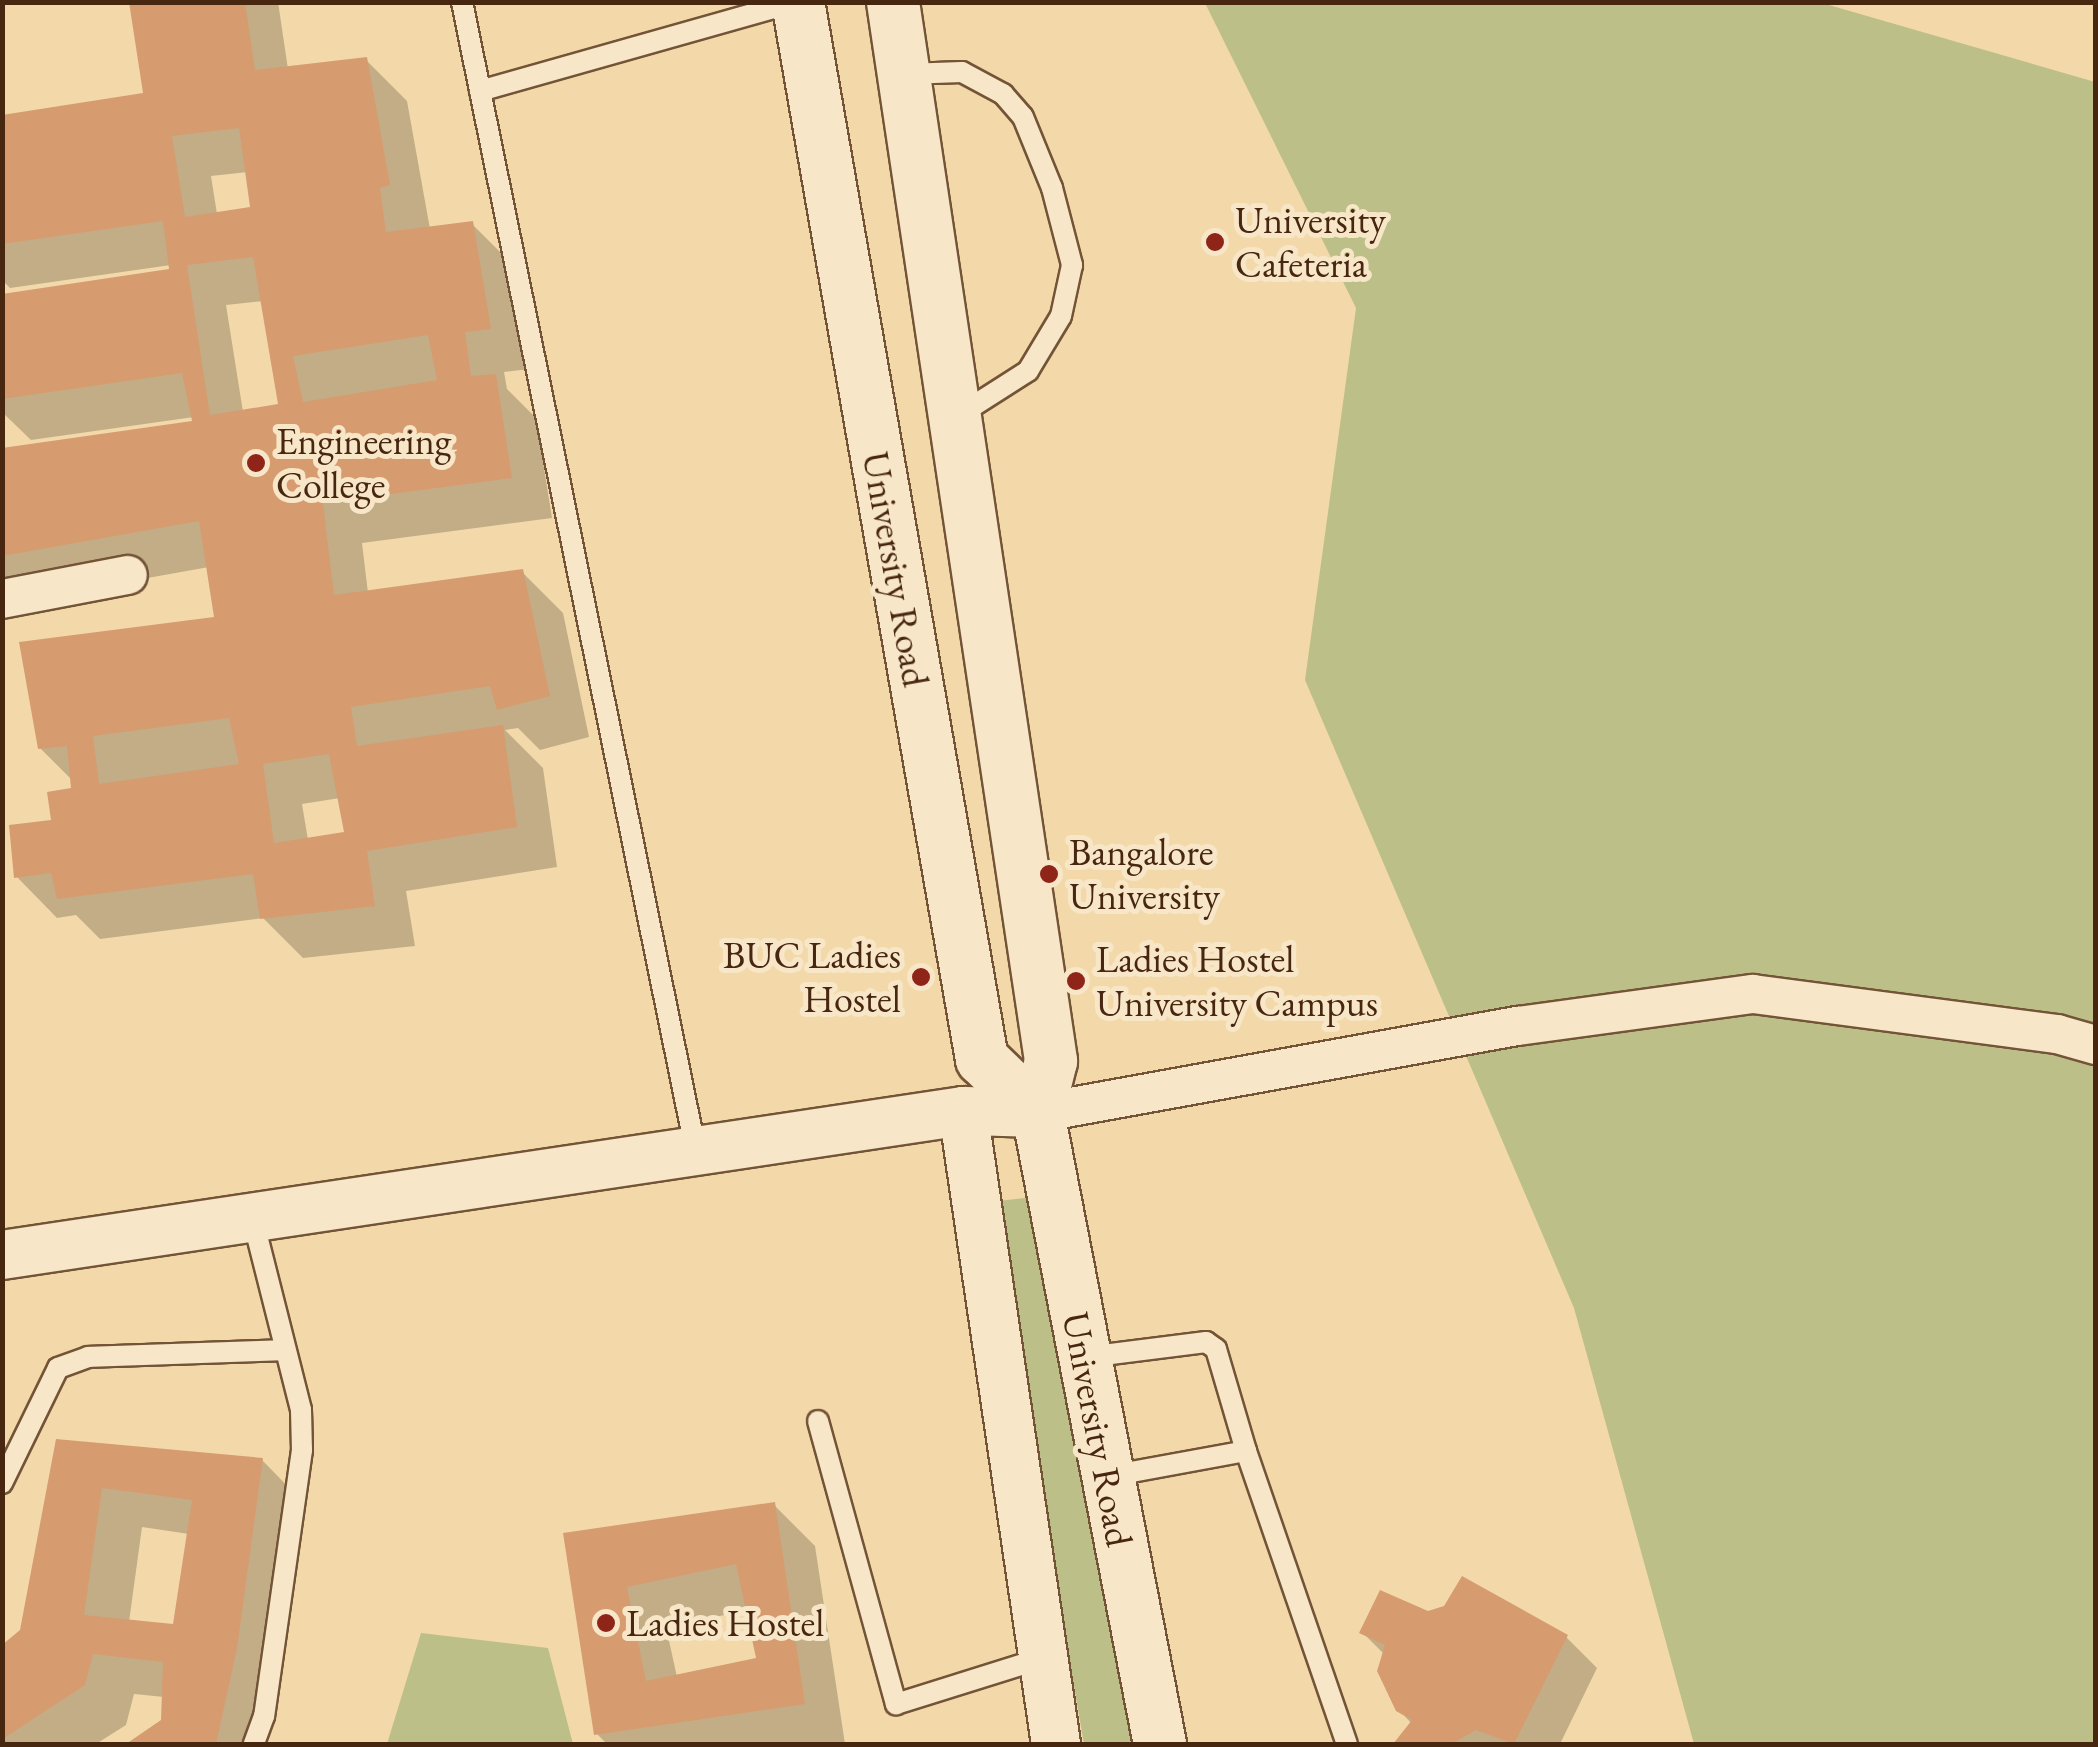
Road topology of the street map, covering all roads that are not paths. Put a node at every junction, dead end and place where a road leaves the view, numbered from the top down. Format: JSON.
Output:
{"nodes":[{"id":1,"x":462,"y":2,"type":"edge"},
{"id":2,"x":796,"y":2,"type":"edge"},
{"id":3,"x":893,"y":2,"type":"edge"},
{"id":4,"x":904,"y":74,"type":"junction"},
{"id":5,"x":480,"y":90,"type":"junction"},
{"id":6,"x":955,"y":418,"type":"junction"},
{"id":7,"x":128,"y":575,"type":"dead end"},
{"id":8,"x":2,"y":599,"type":"edge"},
{"id":9,"x":2096,"y":1045,"type":"edge"},
{"id":10,"x":963,"y":1111,"type":"junction"},
{"id":11,"x":1038,"y":1114,"type":"junction"},
{"id":12,"x":696,"y":1152,"type":"junction"},
{"id":13,"x":253,"y":1220,"type":"junction"},
{"id":14,"x":2,"y":1255,"type":"edge"},
{"id":15,"x":285,"y":1350,"type":"junction"},
{"id":16,"x":1085,"y":1358,"type":"junction"},
{"id":17,"x":818,"y":1422,"type":"dead end"},
{"id":18,"x":1246,"y":1450,"type":"junction"},
{"id":19,"x":1108,"y":1476,"type":"junction"},
{"id":20,"x":2,"y":1483,"type":"edge"},
{"id":21,"x":1040,"y":1659,"type":"junction"},
{"id":22,"x":254,"y":1744,"type":"edge"},
{"id":23,"x":1056,"y":1744,"type":"edge"},
{"id":24,"x":1160,"y":1744,"type":"edge"},
{"id":25,"x":1347,"y":1744,"type":"edge"}],
"edges":[{"from":1,"to":5,"type":"lane"},
{"from":2,"to":5,"type":"lane"},
{"from":2,"to":11,"type":"main road","name":"University Road"},
{"from":3,"to":4,"type":"main road","name":"University Road"},
{"from":4,"to":6,"type":"main road","name":"University Road"},
{"from":4,"to":6,"type":"lane"},
{"from":5,"to":12,"type":"lane"},
{"from":6,"to":11,"type":"main road","name":"University Road"},
{"from":7,"to":8,"type":"street"},
{"from":9,"to":11,"type":"street"},
{"from":10,"to":11,"type":"street"},
{"from":10,"to":12,"type":"street"},
{"from":10,"to":21,"type":"street"},
{"from":11,"to":16,"type":"main road","name":"University Road"},
{"from":12,"to":13,"type":"street"},
{"from":13,"to":14,"type":"street"},
{"from":13,"to":15,"type":"lane"},
{"from":15,"to":20,"type":"lane"},
{"from":15,"to":22,"type":"lane"},
{"from":16,"to":18,"type":"lane"},
{"from":16,"to":19,"type":"main road","name":"University Road"},
{"from":17,"to":21,"type":"lane"},
{"from":18,"to":19,"type":"lane"},
{"from":18,"to":25,"type":"lane"},
{"from":19,"to":24,"type":"main road","name":"University Road"},
{"from":21,"to":23,"type":"street"}]}
